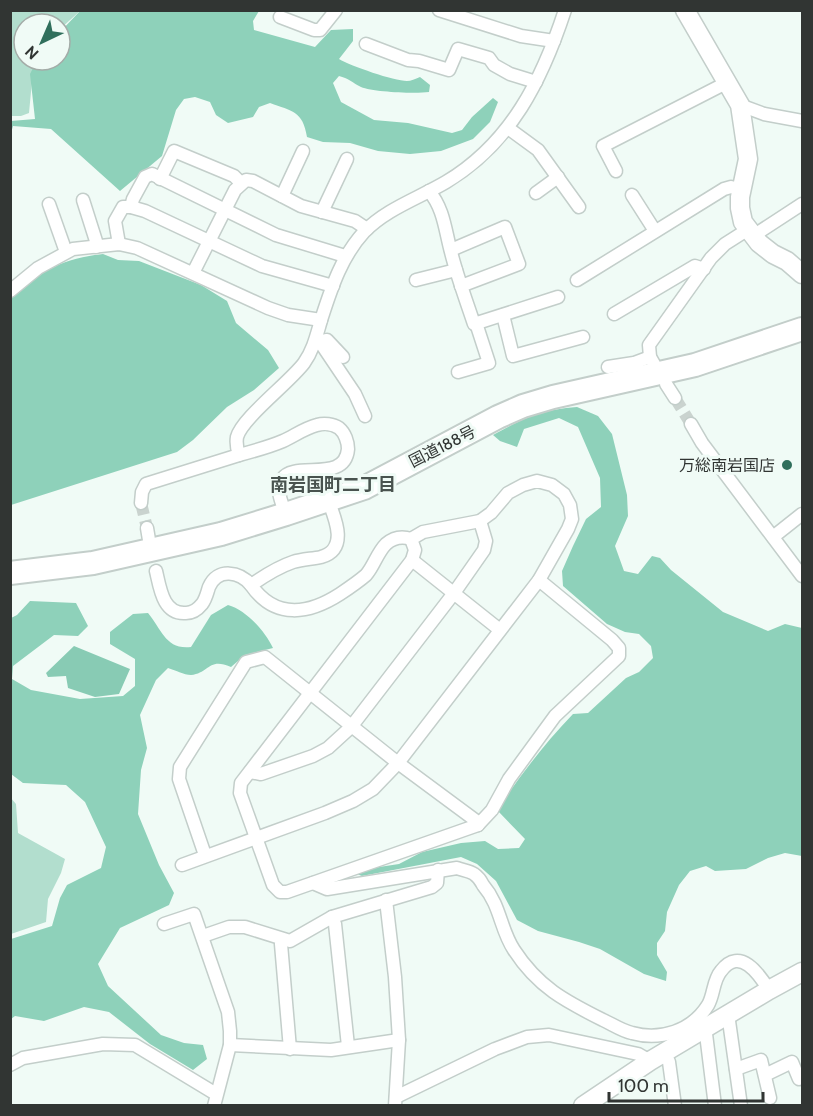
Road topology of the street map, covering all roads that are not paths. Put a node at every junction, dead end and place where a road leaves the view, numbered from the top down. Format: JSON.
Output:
{"nodes":[{"id":1,"x":336,"y":10,"type":"edge"},
{"id":2,"x":440,"y":10,"type":"edge"},
{"id":3,"x":565,"y":10,"type":"edge"},
{"id":4,"x":685,"y":10,"type":"edge"},
{"id":5,"x":280,"y":16,"type":"dead end"},
{"id":6,"x":554,"y":41,"type":"junction"},
{"id":7,"x":366,"y":44,"type":"dead end"},
{"id":8,"x":536,"y":82,"type":"junction"},
{"id":9,"x":728,"y":82,"type":"junction"},
{"id":10,"x":740,"y":105,"type":"junction"},
{"id":11,"x":802,"y":121,"type":"edge"},
{"id":12,"x":508,"y":128,"type":"junction"},
{"id":13,"x":303,"y":151,"type":"dead end"},
{"id":14,"x":346,"y":159,"type":"dead end"},
{"id":15,"x":616,"y":171,"type":"dead end"},
{"id":16,"x":558,"y":177,"type":"junction"},
{"id":17,"x":160,"y":179,"type":"junction"},
{"id":18,"x":241,"y":183,"type":"junction"},
{"id":19,"x":742,"y":190,"type":"junction"},
{"id":20,"x":429,"y":191,"type":"junction"},
{"id":21,"x":536,"y":193,"type":"dead end"},
{"id":22,"x":632,"y":195,"type":"dead end"},
{"id":23,"x":282,"y":196,"type":"junction"},
{"id":24,"x":83,"y":200,"type":"dead end"},
{"id":25,"x":49,"y":204,"type":"dead end"},
{"id":26,"x":802,"y":204,"type":"edge"},
{"id":27,"x":131,"y":207,"type":"junction"},
{"id":28,"x":579,"y":207,"type":"dead end"},
{"id":29,"x":224,"y":210,"type":"junction"},
{"id":30,"x":322,"y":212,"type":"junction"},
{"id":31,"x":367,"y":229,"type":"junction"},
{"id":32,"x":655,"y":231,"type":"junction"},
{"id":33,"x":750,"y":233,"type":"junction"},
{"id":34,"x":209,"y":240,"type":"junction"},
{"id":35,"x":119,"y":244,"type":"junction"},
{"id":36,"x":96,"y":247,"type":"junction"},
{"id":37,"x":451,"y":250,"type":"junction"},
{"id":38,"x":66,"y":252,"type":"junction"},
{"id":39,"x":345,"y":256,"type":"junction"},
{"id":40,"x":704,"y":269,"type":"junction"},
{"id":41,"x":456,"y":270,"type":"junction"},
{"id":42,"x":193,"y":273,"type":"junction"},
{"id":43,"x":802,"y":274,"type":"edge"},
{"id":44,"x":416,"y":280,"type":"dead end"},
{"id":45,"x":577,"y":280,"type":"dead end"},
{"id":46,"x":13,"y":285,"type":"edge"},
{"id":47,"x":333,"y":286,"type":"junction"},
{"id":48,"x":461,"y":286,"type":"junction"},
{"id":49,"x":558,"y":297,"type":"dead end"},
{"id":50,"x":614,"y":314,"type":"dead end"},
{"id":51,"x":503,"y":315,"type":"junction"},
{"id":52,"x":321,"y":320,"type":"junction"},
{"id":53,"x":476,"y":323,"type":"junction"},
{"id":54,"x":802,"y":328,"type":"edge"},
{"id":55,"x":583,"y":337,"type":"dead end"},
{"id":56,"x":318,"y":341,"type":"junction"},
{"id":57,"x":343,"y":357,"type":"dead end"},
{"id":58,"x":608,"y":367,"type":"dead end"},
{"id":59,"x":458,"y":372,"type":"dead end"},
{"id":60,"x":666,"y":384,"type":"dead end"},
{"id":61,"x":675,"y":398,"type":"tunnel mouth"},
{"id":62,"x":365,"y":416,"type":"dead end"},
{"id":63,"x":691,"y":424,"type":"tunnel mouth"},
{"id":64,"x":239,"y":455,"type":"junction"},
{"id":65,"x":328,"y":500,"type":"junction"},
{"id":66,"x":141,"y":503,"type":"dead end"},
{"id":67,"x":286,"y":514,"type":"junction"},
{"id":68,"x":802,"y":514,"type":"edge"},
{"id":69,"x":480,"y":521,"type":"junction"},
{"id":70,"x":773,"y":537,"type":"junction"},
{"id":71,"x":411,"y":539,"type":"junction"},
{"id":72,"x":412,"y":560,"type":"junction"},
{"id":73,"x":799,"y":562,"type":"edge"},
{"id":74,"x":156,"y":571,"type":"dead end"},
{"id":75,"x":10,"y":573,"type":"edge"},
{"id":76,"x":802,"y":576,"type":"edge"},
{"id":77,"x":538,"y":580,"type":"junction"},
{"id":78,"x":251,"y":585,"type":"junction"},
{"id":79,"x":454,"y":593,"type":"junction"},
{"id":80,"x":500,"y":630,"type":"junction"},
{"id":81,"x":309,"y":693,"type":"junction"},
{"id":82,"x":351,"y":727,"type":"junction"},
{"id":83,"x":398,"y":763,"type":"junction"},
{"id":84,"x":250,"y":772,"type":"junction"},
{"id":85,"x":478,"y":825,"type":"junction"},
{"id":86,"x":256,"y":837,"type":"junction"},
{"id":87,"x":205,"y":855,"type":"junction"},
{"id":88,"x":182,"y":865,"type":"dead end"},
{"id":89,"x":438,"y":870,"type":"junction"},
{"id":90,"x":313,"y":883,"type":"junction"},
{"id":91,"x":386,"y":900,"type":"junction"},
{"id":92,"x":332,"y":917,"type":"junction"},
{"id":93,"x":164,"y":924,"type":"dead end"},
{"id":94,"x":203,"y":936,"type":"junction"},
{"id":95,"x":282,"y":939,"type":"junction"},
{"id":96,"x":802,"y":972,"type":"edge"},
{"id":97,"x":769,"y":990,"type":"junction"},
{"id":98,"x":726,"y":1016,"type":"junction"},
{"id":99,"x":703,"y":1029,"type":"junction"},
{"id":100,"x":399,"y":1040,"type":"junction"},
{"id":101,"x":230,"y":1045,"type":"junction"},
{"id":102,"x":348,"y":1046,"type":"junction"},
{"id":103,"x":290,"y":1049,"type":"junction"},
{"id":104,"x":657,"y":1057,"type":"junction"},
{"id":105,"x":10,"y":1065,"type":"edge"},
{"id":106,"x":736,"y":1069,"type":"junction"},
{"id":107,"x":765,"y":1075,"type":"junction"},
{"id":108,"x":800,"y":1078,"type":"dead end"},
{"id":109,"x":770,"y":1098,"type":"dead end"},
{"id":110,"x":215,"y":1100,"type":"edge"},
{"id":111,"x":396,"y":1101,"type":"edge"},
{"id":112,"x":583,"y":1106,"type":"edge"},
{"id":113,"x":675,"y":1106,"type":"edge"},
{"id":114,"x":715,"y":1106,"type":"edge"},
{"id":115,"x":741,"y":1106,"type":"edge"}],
"edges":[{"from":1,"to":5,"type":"street"},
{"from":2,"to":6,"type":"street"},
{"from":3,"to":6,"type":"street"},
{"from":4,"to":9,"type":"street"},
{"from":6,"to":8,"type":"street"},
{"from":7,"to":8,"type":"street"},
{"from":8,"to":12,"type":"street"},
{"from":9,"to":10,"type":"street"},
{"from":9,"to":15,"type":"street"},
{"from":10,"to":11,"type":"street"},
{"from":10,"to":19,"type":"street"},
{"from":12,"to":16,"type":"street"},
{"from":12,"to":20,"type":"street"},
{"from":13,"to":23,"type":"street"},
{"from":14,"to":30,"type":"street"},
{"from":16,"to":21,"type":"street"},
{"from":16,"to":28,"type":"street"},
{"from":17,"to":18,"type":"street"},
{"from":17,"to":27,"type":"street"},
{"from":17,"to":29,"type":"street"},
{"from":18,"to":23,"type":"street"},
{"from":18,"to":29,"type":"street"},
{"from":19,"to":32,"type":"street"},
{"from":19,"to":33,"type":"street"},
{"from":20,"to":31,"type":"street"},
{"from":20,"to":37,"type":"street"},
{"from":22,"to":32,"type":"street"},
{"from":23,"to":30,"type":"street"},
{"from":24,"to":36,"type":"street"},
{"from":25,"to":38,"type":"street"},
{"from":26,"to":33,"type":"street"},
{"from":27,"to":34,"type":"street"},
{"from":27,"to":35,"type":"street"},
{"from":29,"to":34,"type":"street"},
{"from":29,"to":39,"type":"street"},
{"from":30,"to":31,"type":"street"},
{"from":31,"to":39,"type":"street"},
{"from":32,"to":45,"type":"street"},
{"from":33,"to":40,"type":"street"},
{"from":33,"to":43,"type":"street"},
{"from":34,"to":42,"type":"street"},
{"from":34,"to":47,"type":"street"},
{"from":35,"to":36,"type":"street"},
{"from":35,"to":42,"type":"street"},
{"from":36,"to":38,"type":"street"},
{"from":37,"to":41,"type":"street"},
{"from":37,"to":48,"type":"street"},
{"from":38,"to":46,"type":"street"},
{"from":39,"to":47,"type":"street"},
{"from":40,"to":50,"type":"street"},
{"from":40,"to":58,"type":"street"},
{"from":41,"to":44,"type":"street"},
{"from":41,"to":48,"type":"street"},
{"from":42,"to":52,"type":"street"},
{"from":47,"to":52,"type":"street"},
{"from":48,"to":53,"type":"street"},
{"from":49,"to":51,"type":"street"},
{"from":51,"to":53,"type":"street"},
{"from":51,"to":55,"type":"street"},
{"from":52,"to":56,"type":"street"},
{"from":53,"to":59,"type":"street"},
{"from":54,"to":65,"type":"highway","name":"国道188号"},
{"from":56,"to":57,"type":"street"},
{"from":56,"to":62,"type":"street"},
{"from":56,"to":64,"type":"street"},
{"from":60,"to":61,"type":"street"},
{"from":63,"to":70,"type":"street"},
{"from":64,"to":66,"type":"street"},
{"from":64,"to":67,"type":"street"},
{"from":65,"to":67,"type":"highway","name":"国道188号"},
{"from":65,"to":78,"type":"street"},
{"from":67,"to":75,"type":"highway","name":"国道188号"},
{"from":68,"to":70,"type":"street"},
{"from":69,"to":71,"type":"street"},
{"from":69,"to":77,"type":"street"},
{"from":69,"to":79,"type":"street"},
{"from":70,"to":73,"type":"street"},
{"from":71,"to":72,"type":"street"},
{"from":71,"to":78,"type":"street"},
{"from":72,"to":79,"type":"street"},
{"from":72,"to":81,"type":"street"},
{"from":73,"to":76,"type":"street"},
{"from":74,"to":78,"type":"street"},
{"from":77,"to":80,"type":"street"},
{"from":77,"to":85,"type":"street"},
{"from":79,"to":80,"type":"street"},
{"from":79,"to":82,"type":"street"},
{"from":80,"to":83,"type":"street"},
{"from":81,"to":82,"type":"street"},
{"from":81,"to":84,"type":"street"},
{"from":81,"to":87,"type":"street"},
{"from":82,"to":83,"type":"street"},
{"from":82,"to":84,"type":"street"},
{"from":83,"to":85,"type":"street"},
{"from":83,"to":86,"type":"street"},
{"from":84,"to":86,"type":"street"},
{"from":85,"to":90,"type":"street"},
{"from":86,"to":87,"type":"street"},
{"from":86,"to":90,"type":"street"},
{"from":87,"to":88,"type":"street"},
{"from":89,"to":90,"type":"street"},
{"from":89,"to":91,"type":"street"},
{"from":89,"to":97,"type":"street"},
{"from":91,"to":92,"type":"street"},
{"from":91,"to":100,"type":"street"},
{"from":92,"to":95,"type":"street"},
{"from":92,"to":102,"type":"street"},
{"from":93,"to":94,"type":"street"},
{"from":94,"to":95,"type":"street"},
{"from":94,"to":101,"type":"street"},
{"from":95,"to":103,"type":"street"},
{"from":96,"to":97,"type":"street"},
{"from":97,"to":98,"type":"street"},
{"from":98,"to":99,"type":"street"},
{"from":98,"to":106,"type":"street"},
{"from":99,"to":104,"type":"street"},
{"from":99,"to":114,"type":"street"},
{"from":100,"to":102,"type":"street"},
{"from":100,"to":111,"type":"street"},
{"from":101,"to":103,"type":"street"},
{"from":101,"to":110,"type":"street"},
{"from":102,"to":103,"type":"street"},
{"from":104,"to":111,"type":"street"},
{"from":104,"to":112,"type":"street"},
{"from":104,"to":113,"type":"street"},
{"from":105,"to":110,"type":"street"},
{"from":106,"to":107,"type":"street"},
{"from":106,"to":115,"type":"street"},
{"from":107,"to":108,"type":"street"},
{"from":107,"to":109,"type":"street"}]}
